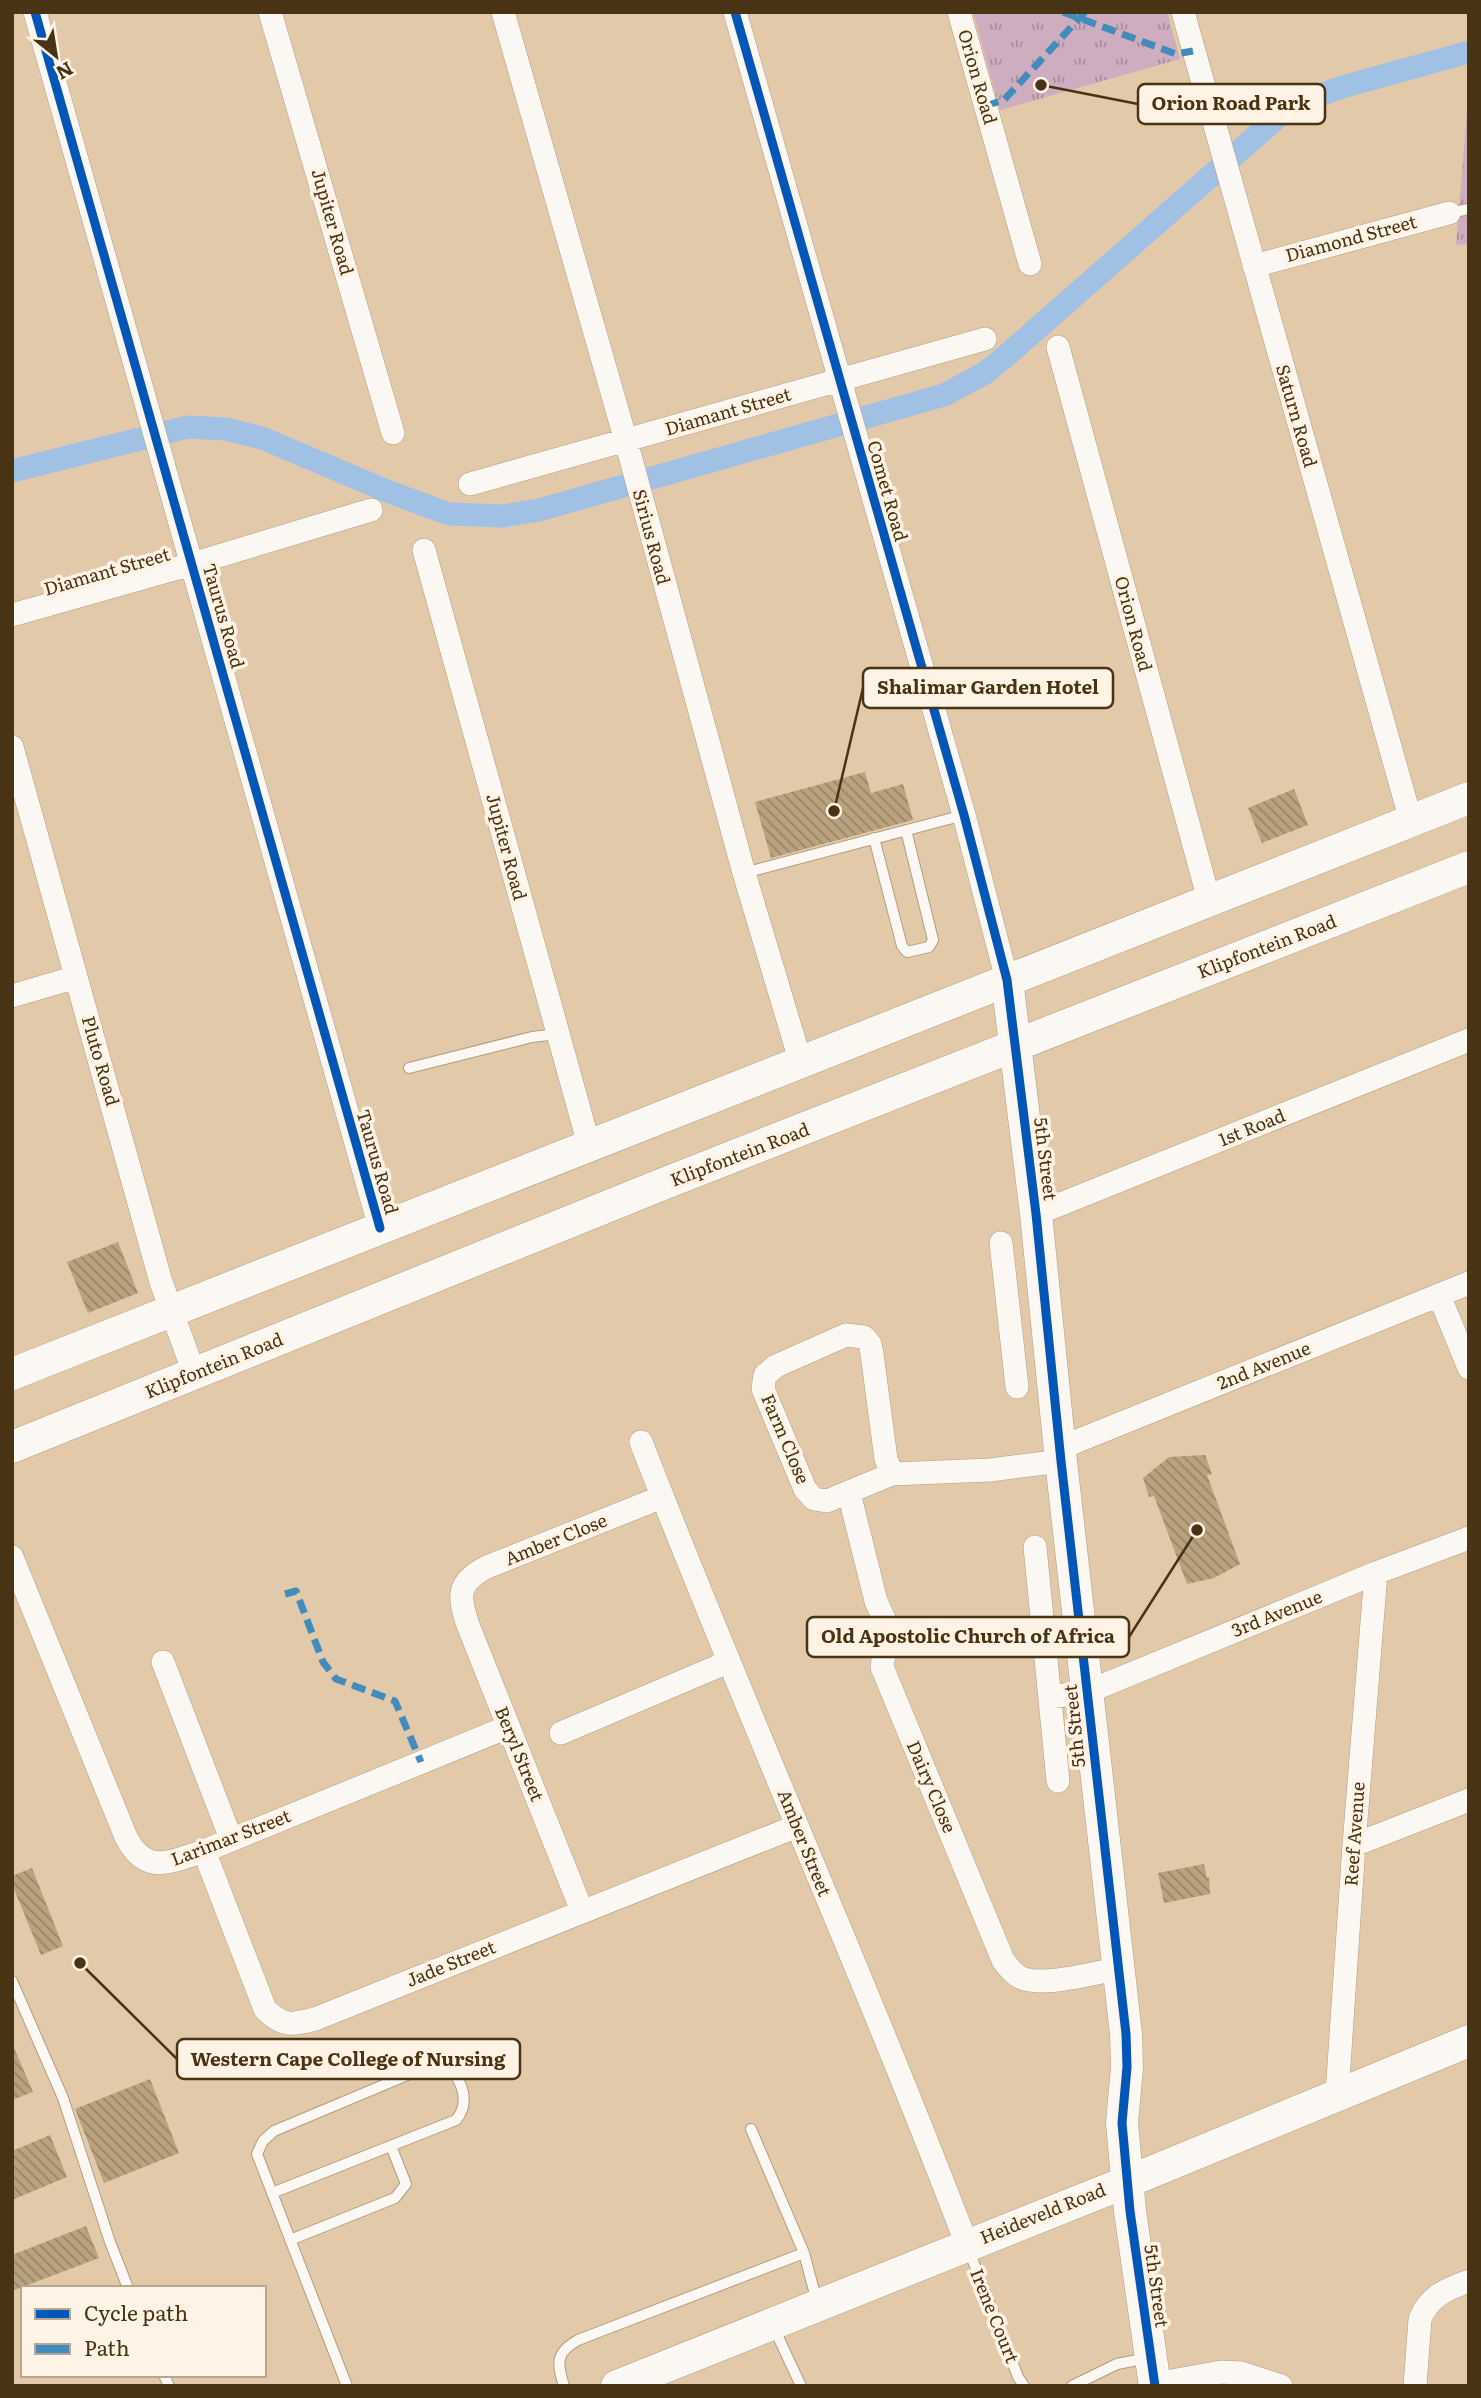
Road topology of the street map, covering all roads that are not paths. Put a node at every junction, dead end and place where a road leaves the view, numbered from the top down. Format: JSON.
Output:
{"nodes":[{"id":1,"x":35,"y":12,"type":"edge"},
{"id":2,"x":270,"y":12,"type":"edge"},
{"id":3,"x":503,"y":12,"type":"edge"},
{"id":4,"x":735,"y":12,"type":"edge"},
{"id":5,"x":959,"y":12,"type":"edge"},
{"id":6,"x":1183,"y":12,"type":"edge"},
{"id":7,"x":1459,"y":211,"type":"edge"},
{"id":8,"x":1030,"y":264,"type":"dead end"},
{"id":9,"x":1254,"y":266,"type":"junction"},
{"id":10,"x":985,"y":339,"type":"dead end"},
{"id":11,"x":1058,"y":347,"type":"dead end"},
{"id":12,"x":839,"y":381,"type":"junction"},
{"id":13,"x":393,"y":433,"type":"dead end"},
{"id":14,"x":625,"y":441,"type":"junction"},
{"id":15,"x":470,"y":484,"type":"dead end"},
{"id":16,"x":371,"y":510,"type":"dead end"},
{"id":17,"x":424,"y":550,"type":"dead end"},
{"id":18,"x":192,"y":564,"type":"junction"},
{"id":19,"x":12,"y":615,"type":"edge"},
{"id":20,"x":12,"y":747,"type":"edge"},
{"id":21,"x":1469,"y":798,"type":"edge"},
{"id":22,"x":964,"y":815,"type":"junction"},
{"id":23,"x":1411,"y":821,"type":"junction"},
{"id":24,"x":906,"y":830,"type":"junction"},
{"id":25,"x":874,"y":838,"type":"junction"},
{"id":26,"x":1469,"y":867,"type":"edge"},
{"id":27,"x":744,"y":873,"type":"junction"},
{"id":28,"x":1209,"y":900,"type":"junction"},
{"id":29,"x":76,"y":977,"type":"junction"},
{"id":30,"x":1007,"y":980,"type":"junction"},
{"id":31,"x":12,"y":996,"type":"edge"},
{"id":32,"x":558,"y":1034,"type":"junction"},
{"id":33,"x":1469,"y":1041,"type":"edge"},
{"id":34,"x":1013,"y":1045,"type":"junction"},
{"id":35,"x":800,"y":1060,"type":"junction"},
{"id":36,"x":409,"y":1068,"type":"dead end"},
{"id":37,"x":589,"y":1145,"type":"junction"},
{"id":38,"x":1036,"y":1214,"type":"junction"},
{"id":39,"x":380,"y":1228,"type":"junction"},
{"id":40,"x":1001,"y":1243,"type":"dead end"},
{"id":41,"x":1469,"y":1283,"type":"edge"},
{"id":42,"x":1439,"y":1295,"type":"junction"},
{"id":43,"x":171,"y":1311,"type":"junction"},
{"id":44,"x":1047,"y":1324,"type":"junction"},
{"id":45,"x":1010,"y":1327,"type":"junction"},
{"id":46,"x":1469,"y":1368,"type":"edge"},
{"id":47,"x":194,"y":1373,"type":"junction"},
{"id":48,"x":12,"y":1374,"type":"edge"},
{"id":49,"x":1017,"y":1387,"type":"dead end"},
{"id":50,"x":640,"y":1441,"type":"dead end"},
{"id":51,"x":12,"y":1447,"type":"edge"},
{"id":52,"x":1061,"y":1455,"type":"junction"},
{"id":53,"x":892,"y":1474,"type":"junction"},
{"id":54,"x":849,"y":1493,"type":"junction"},
{"id":55,"x":662,"y":1497,"type":"junction"},
{"id":56,"x":1469,"y":1538,"type":"edge"},
{"id":57,"x":1035,"y":1547,"type":"dead end"},
{"id":58,"x":12,"y":1558,"type":"edge"},
{"id":59,"x":1376,"y":1573,"type":"junction"},
{"id":60,"x":461,"y":1595,"type":"joint"},
{"id":61,"x":163,"y":1662,"type":"dead end"},
{"id":62,"x":728,"y":1662,"type":"junction"},
{"id":63,"x":1087,"y":1692,"type":"junction"},
{"id":64,"x":1050,"y":1697,"type":"junction"},
{"id":65,"x":508,"y":1727,"type":"junction"},
{"id":66,"x":561,"y":1732,"type":"dead end"},
{"id":67,"x":1058,"y":1781,"type":"dead end"},
{"id":68,"x":1469,"y":1800,"type":"edge"},
{"id":69,"x":797,"y":1826,"type":"junction"},
{"id":70,"x":231,"y":1839,"type":"junction"},
{"id":71,"x":1354,"y":1845,"type":"junction"},
{"id":72,"x":204,"y":1851,"type":"junction"},
{"id":73,"x":582,"y":1911,"type":"junction"},
{"id":74,"x":1118,"y":1969,"type":"junction"},
{"id":75,"x":12,"y":1982,"type":"edge"},
{"id":76,"x":1469,"y":2042,"type":"edge"},
{"id":77,"x":1337,"y":2094,"type":"junction"},
{"id":78,"x":751,"y":2129,"type":"dead end"},
{"id":79,"x":391,"y":2146,"type":"junction"},
{"id":80,"x":1127,"y":2180,"type":"junction"},
{"id":81,"x":272,"y":2193,"type":"junction"},
{"id":82,"x":290,"y":2240,"type":"junction"},
{"id":83,"x":967,"y":2245,"type":"junction"},
{"id":84,"x":804,"y":2253,"type":"junction"},
{"id":85,"x":1469,"y":2281,"type":"edge"},
{"id":86,"x":127,"y":2286,"type":"edge"},
{"id":87,"x":818,"y":2305,"type":"junction"},
{"id":88,"x":772,"y":2323,"type":"junction"},
{"id":89,"x":1154,"y":2376,"type":"edge"},
{"id":90,"x":796,"y":2385,"type":"edge"},
{"id":91,"x":347,"y":2386,"type":"edge"},
{"id":92,"x":564,"y":2386,"type":"edge"},
{"id":93,"x":617,"y":2386,"type":"edge"},
{"id":94,"x":1024,"y":2386,"type":"edge"},
{"id":95,"x":1072,"y":2386,"type":"edge"},
{"id":96,"x":1281,"y":2386,"type":"edge"},
{"id":97,"x":1415,"y":2386,"type":"edge"}],
"edges":[{"from":1,"to":18,"type":"street","name":"Taurus Road"},
{"from":2,"to":13,"type":"street","name":"Jupiter Road"},
{"from":3,"to":14,"type":"street","name":"Sirius Road"},
{"from":4,"to":12,"type":"street","name":"Comet Road"},
{"from":5,"to":8,"type":"street","name":"Orion Road"},
{"from":6,"to":9,"type":"street","name":"Saturn Road"},
{"from":7,"to":9,"type":"street","name":"Diamond Street"},
{"from":9,"to":23,"type":"street","name":"Saturn Road"},
{"from":10,"to":12,"type":"street","name":"Diamant Street"},
{"from":11,"to":28,"type":"street","name":"Orion Road"},
{"from":12,"to":14,"type":"street","name":"Diamant Street"},
{"from":12,"to":22,"type":"street","name":"Comet Road"},
{"from":14,"to":15,"type":"street","name":"Diamant Street"},
{"from":14,"to":27,"type":"street","name":"Sirius Road"},
{"from":16,"to":18,"type":"street","name":"Diamant Street"},
{"from":17,"to":32,"type":"street","name":"Jupiter Road"},
{"from":18,"to":19,"type":"street","name":"Diamant Street"},
{"from":18,"to":39,"type":"street","name":"Taurus Road"},
{"from":20,"to":29,"type":"street","name":"Pluto Road"},
{"from":21,"to":23,"type":"main road"},
{"from":22,"to":24,"type":"lane"},
{"from":22,"to":30,"type":"street","name":"Comet Road"},
{"from":23,"to":28,"type":"main road"},
{"from":24,"to":25,"type":"lane"},
{"from":24,"to":25,"type":"lane"},
{"from":25,"to":27,"type":"lane"},
{"from":26,"to":34,"type":"main road","name":"Klipfontein Road"},
{"from":27,"to":35,"type":"street","name":"Sirius Road"},
{"from":28,"to":30,"type":"main road"},
{"from":29,"to":31,"type":"street"},
{"from":29,"to":43,"type":"street","name":"Pluto Road"},
{"from":30,"to":34,"type":"main road","name":"5th Street"},
{"from":30,"to":35,"type":"main road"},
{"from":32,"to":36,"type":"lane"},
{"from":32,"to":37,"type":"street","name":"Jupiter Road"},
{"from":33,"to":38,"type":"street","name":"1st Road"},
{"from":34,"to":38,"type":"main road","name":"5th Street"},
{"from":34,"to":47,"type":"main road","name":"Klipfontein Road"},
{"from":35,"to":37,"type":"main road"},
{"from":37,"to":39,"type":"main road"},
{"from":38,"to":44,"type":"main road","name":"5th Street"},
{"from":39,"to":43,"type":"main road"},
{"from":40,"to":45,"type":"street"},
{"from":41,"to":42,"type":"street","name":"2nd Avenue"},
{"from":42,"to":46,"type":"street"},
{"from":42,"to":52,"type":"street","name":"2nd Avenue"},
{"from":43,"to":47,"type":"street","name":"Pluto Road"},
{"from":43,"to":48,"type":"main road"},
{"from":44,"to":45,"type":"street"},
{"from":44,"to":52,"type":"main road","name":"5th Street"},
{"from":45,"to":49,"type":"street"},
{"from":47,"to":51,"type":"main road","name":"Klipfontein Road"},
{"from":50,"to":55,"type":"street","name":"Amber Street"},
{"from":52,"to":53,"type":"street","name":"Farm Close"},
{"from":52,"to":63,"type":"main road","name":"5th Street"},
{"from":53,"to":54,"type":"street","name":"Farm Close"},
{"from":53,"to":54,"type":"street","name":"Farm Close"},
{"from":54,"to":74,"type":"street","name":"Dairy Close"},
{"from":55,"to":60,"type":"street","name":"Amber Close"},
{"from":55,"to":62,"type":"street","name":"Amber Street"},
{"from":56,"to":59,"type":"street","name":"3rd Avenue"},
{"from":57,"to":64,"type":"street"},
{"from":58,"to":72,"type":"street","name":"Larimar Street"},
{"from":59,"to":63,"type":"street","name":"3rd Avenue"},
{"from":59,"to":71,"type":"street","name":"Reef Avenue"},
{"from":60,"to":65,"type":"street","name":"Beryl Street"},
{"from":61,"to":70,"type":"street"},
{"from":62,"to":66,"type":"street"},
{"from":62,"to":69,"type":"street","name":"Amber Street"},
{"from":63,"to":64,"type":"street","name":"3rd Avenue"},
{"from":63,"to":74,"type":"main road","name":"5th Street"},
{"from":64,"to":67,"type":"street"},
{"from":65,"to":70,"type":"street","name":"Larimar Street"},
{"from":65,"to":73,"type":"street","name":"Beryl Street"},
{"from":68,"to":71,"type":"street"},
{"from":69,"to":73,"type":"street","name":"Jade Street"},
{"from":69,"to":83,"type":"street","name":"Amber Street"},
{"from":70,"to":72,"type":"street","name":"Larimar Street"},
{"from":71,"to":77,"type":"street","name":"Reef Avenue"},
{"from":72,"to":73,"type":"street","name":"Jade Street"},
{"from":74,"to":80,"type":"main road","name":"5th Street"},
{"from":75,"to":86,"type":"lane"},
{"from":76,"to":77,"type":"main road","name":"Heideveld Road"},
{"from":77,"to":80,"type":"main road","name":"Heideveld Road"},
{"from":78,"to":84,"type":"lane"},
{"from":79,"to":81,"type":"lane"},
{"from":79,"to":81,"type":"lane"},
{"from":79,"to":82,"type":"lane"},
{"from":80,"to":83,"type":"main road","name":"Heideveld Road"},
{"from":80,"to":89,"type":"main road","name":"5th Street"},
{"from":81,"to":82,"type":"lane"},
{"from":82,"to":91,"type":"lane"},
{"from":83,"to":87,"type":"main road","name":"Heideveld Road"},
{"from":83,"to":94,"type":"lane","name":"Irene Court"},
{"from":84,"to":87,"type":"lane"},
{"from":84,"to":92,"type":"lane"},
{"from":85,"to":97,"type":"street"},
{"from":87,"to":88,"type":"main road","name":"Heideveld Road"},
{"from":88,"to":90,"type":"lane"},
{"from":88,"to":93,"type":"main road","name":"Heideveld Road"},
{"from":89,"to":95,"type":"lane"},
{"from":89,"to":96,"type":"street"}]}
